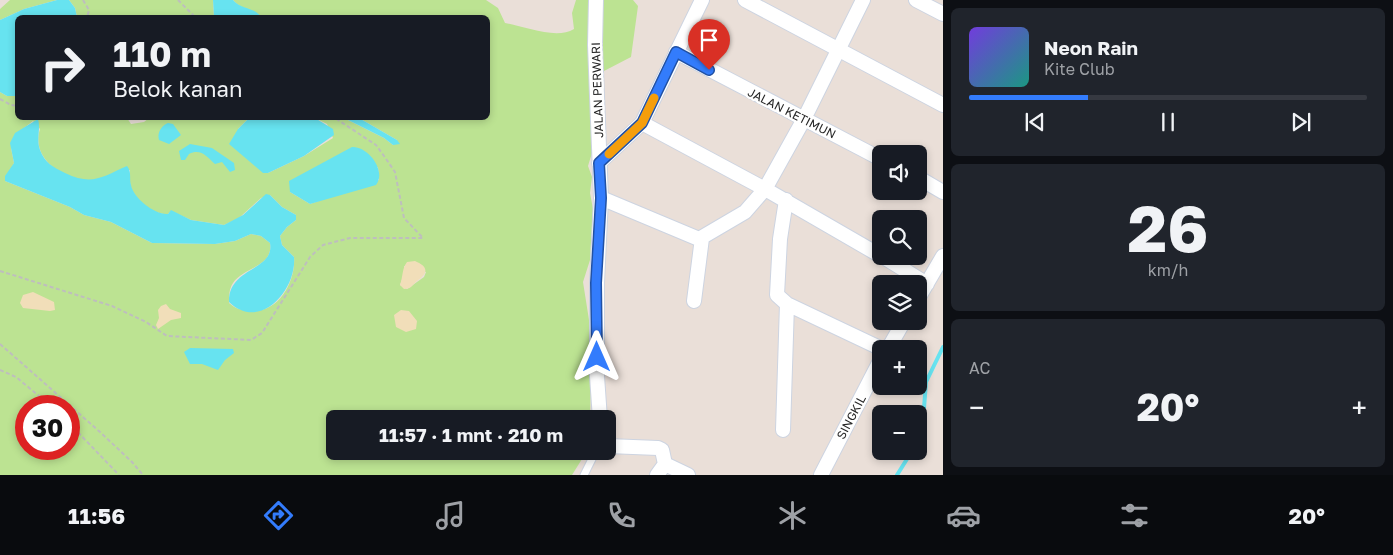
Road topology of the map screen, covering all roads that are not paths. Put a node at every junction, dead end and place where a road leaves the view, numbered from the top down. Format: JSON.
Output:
{"nodes":[{"id":1,"x":596,"y":0,"type":"edge"},
{"id":2,"x":702,"y":0,"type":"edge"},
{"id":3,"x":744,"y":0,"type":"edge"},
{"id":4,"x":863,"y":0,"type":"edge"},
{"id":5,"x":916,"y":0,"type":"edge"},
{"id":6,"x":943,"y":14,"type":"edge"},
{"id":7,"x":839,"y":49,"type":"junction"},
{"id":8,"x":676,"y":52,"type":"junction"},
{"id":9,"x":943,"y":105,"type":"edge"},
{"id":10,"x":804,"y":118,"type":"junction"},
{"id":11,"x":642,"y":123,"type":"junction"},
{"id":12,"x":872,"y":154,"type":"edge"},
{"id":13,"x":599,"y":163,"type":"junction"},
{"id":14,"x":927,"y":183,"type":"edge"},
{"id":15,"x":765,"y":189,"type":"junction"},
{"id":16,"x":943,"y":192,"type":"edge"},
{"id":17,"x":601,"y":198,"type":"junction"},
{"id":18,"x":786,"y":200,"type":"junction"},
{"id":19,"x":702,"y":238,"type":"junction"},
{"id":20,"x":872,"y":250,"type":"edge"},
{"id":21,"x":942,"y":259,"type":"edge"},
{"id":22,"x":896,"y":265,"type":"edge"},
{"id":23,"x":913,"y":275,"type":"edge"},
{"id":24,"x":927,"y":284,"type":"edge"},
{"id":25,"x":694,"y":301,"type":"dead end"},
{"id":26,"x":787,"y":304,"type":"junction"},
{"id":27,"x":872,"y":344,"type":"edge"},
{"id":28,"x":872,"y":376,"type":"edge"},
{"id":29,"x":599,"y":410,"type":"edge"},
{"id":30,"x":783,"y":430,"type":"dead end"},
{"id":31,"x":616,"y":446,"type":"edge"},
{"id":32,"x":592,"y":460,"type":"edge"},
{"id":33,"x":661,"y":470,"type":"edge"},
{"id":34,"x":584,"y":475,"type":"edge"},
{"id":35,"x":688,"y":475,"type":"edge"},
{"id":36,"x":821,"y":475,"type":"edge"}],
"edges":[{"from":1,"to":13,"type":"street","name":"JALAN PERWARI"},
{"from":2,"to":8,"type":"street"},
{"from":3,"to":7,"type":"street"},
{"from":4,"to":7,"type":"street"},
{"from":5,"to":6,"type":"street"},
{"from":7,"to":9,"type":"street"},
{"from":7,"to":10,"type":"street"},
{"from":8,"to":10,"type":"street","name":"JALAN KETIMUN"},
{"from":8,"to":11,"type":"street"},
{"from":10,"to":12,"type":"street","name":"JALAN KETIMUN"},
{"from":10,"to":15,"type":"street"},
{"from":11,"to":13,"type":"street"},
{"from":11,"to":15,"type":"street"},
{"from":13,"to":17,"type":"street","name":"JALAN PERWARI"},
{"from":14,"to":16,"type":"street"},
{"from":15,"to":18,"type":"street"},
{"from":15,"to":19,"type":"street"},
{"from":17,"to":19,"type":"street"},
{"from":17,"to":29,"type":"street","name":"JALAN PERWARI"},
{"from":18,"to":20,"type":"street"},
{"from":18,"to":26,"type":"street"},
{"from":19,"to":25,"type":"street"},
{"from":21,"to":24,"type":"street"},
{"from":22,"to":23,"type":"street"},
{"from":26,"to":27,"type":"street"},
{"from":26,"to":30,"type":"street"},
{"from":28,"to":36,"type":"street","name":"SINGKIL"},
{"from":31,"to":33,"type":"street"},
{"from":32,"to":34,"type":"lane"},
{"from":33,"to":35,"type":"street"}]}
